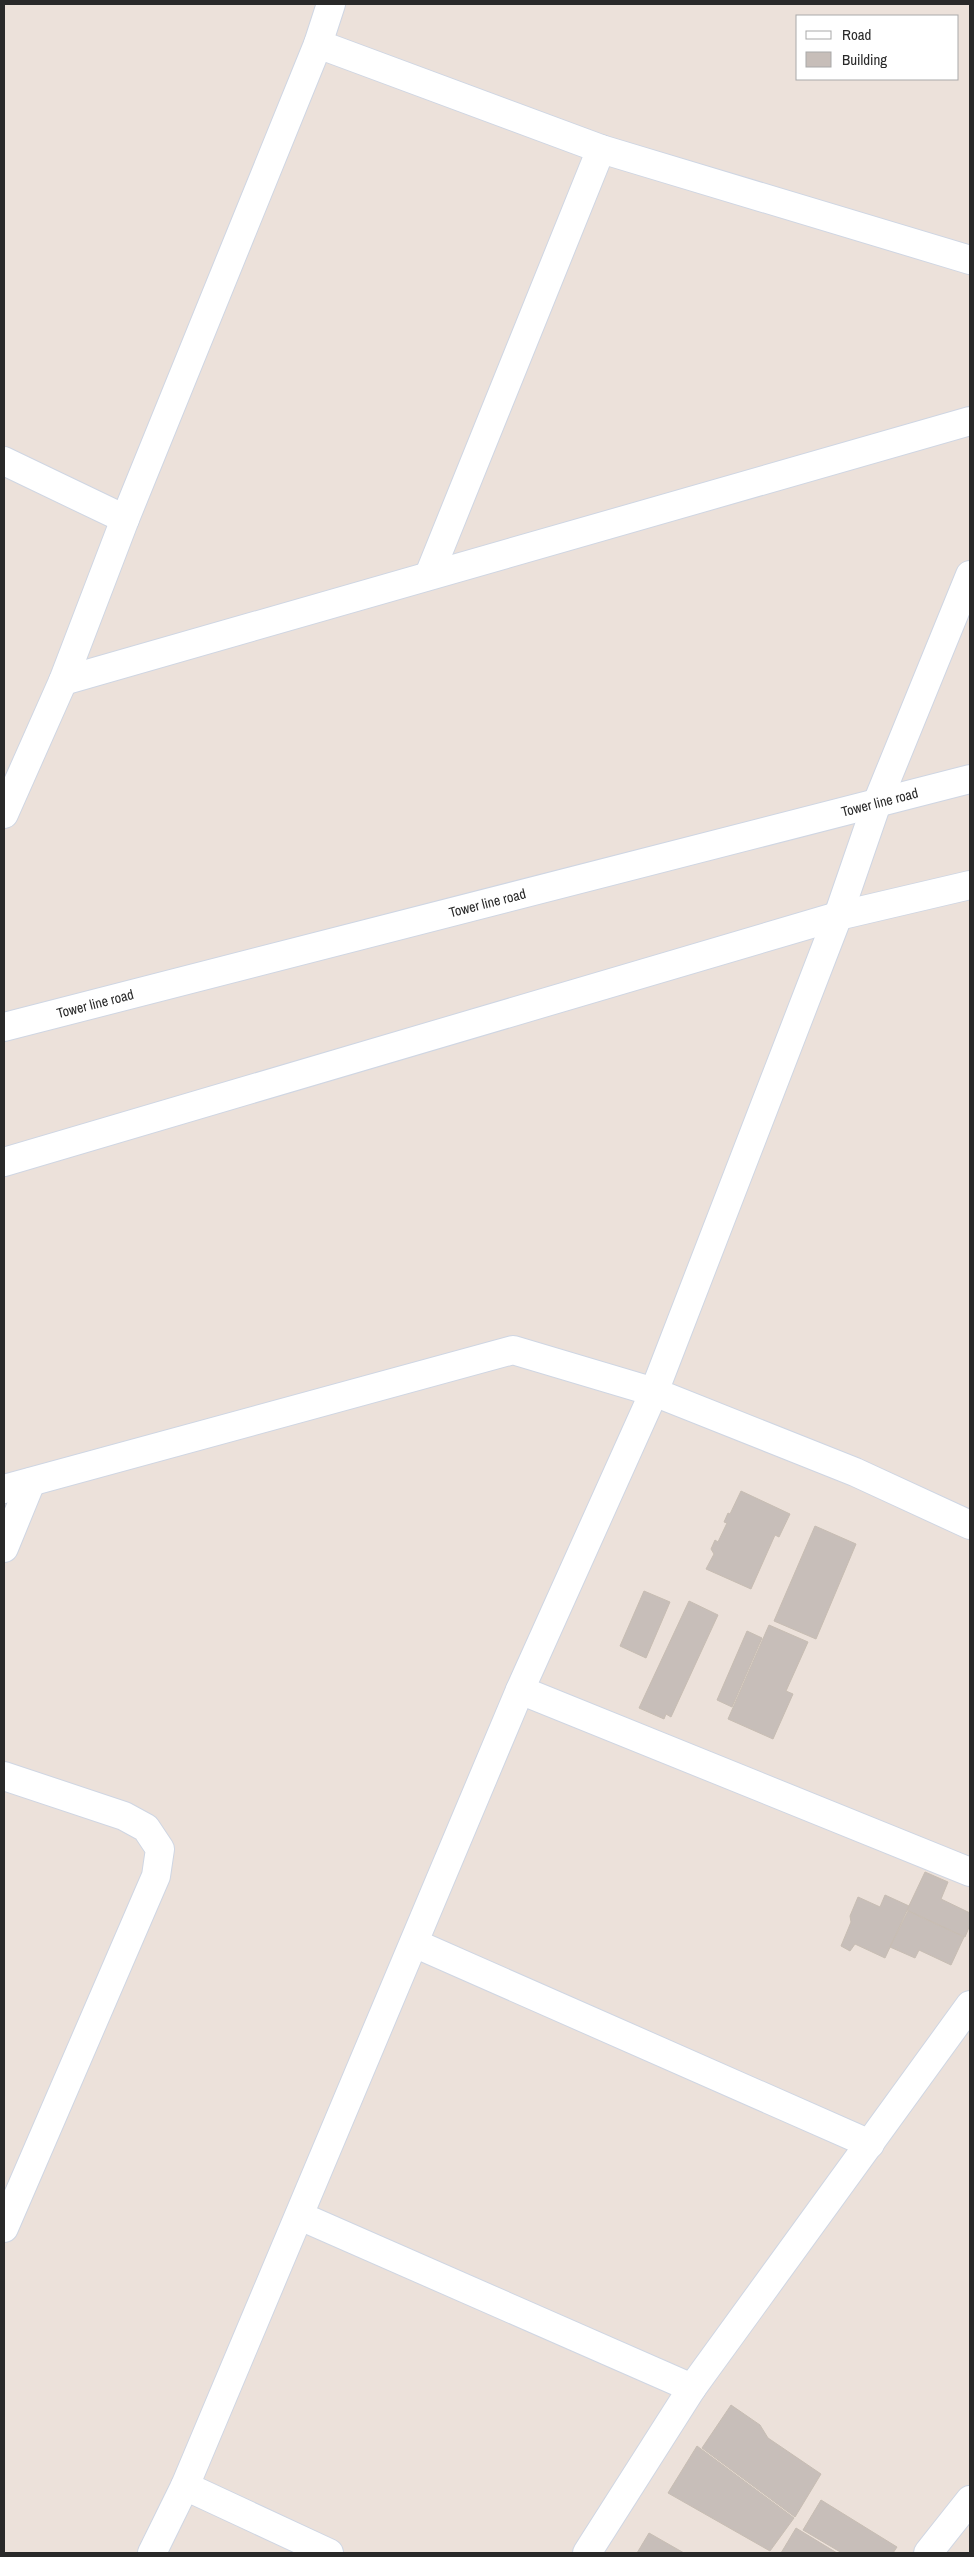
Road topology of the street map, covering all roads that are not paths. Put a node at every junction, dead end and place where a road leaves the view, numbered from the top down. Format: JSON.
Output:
{"nodes":[{"id":1,"x":331,"y":4,"type":"edge"},
{"id":2,"x":318,"y":44,"type":"junction"},
{"id":3,"x":601,"y":149,"type":"junction"},
{"id":4,"x":970,"y":260,"type":"edge"},
{"id":5,"x":970,"y":421,"type":"edge"},
{"id":6,"x":4,"y":461,"type":"edge"},
{"id":7,"x":125,"y":519,"type":"junction"},
{"id":8,"x":970,"y":575,"type":"edge"},
{"id":9,"x":429,"y":576,"type":"junction"},
{"id":10,"x":63,"y":681,"type":"junction"},
{"id":11,"x":970,"y":779,"type":"edge"},
{"id":12,"x":877,"y":803,"type":"junction"},
{"id":13,"x":4,"y":814,"type":"edge"},
{"id":14,"x":970,"y":885,"type":"edge"},
{"id":15,"x":838,"y":916,"type":"junction"},
{"id":16,"x":4,"y":1027,"type":"edge"},
{"id":17,"x":4,"y":1162,"type":"edge"},
{"id":18,"x":654,"y":1392,"type":"junction"},
{"id":19,"x":31,"y":1482,"type":"junction"},
{"id":20,"x":4,"y":1490,"type":"edge"},
{"id":21,"x":970,"y":1525,"type":"edge"},
{"id":22,"x":4,"y":1548,"type":"edge"},
{"id":23,"x":520,"y":1690,"type":"junction"},
{"id":24,"x":4,"y":1776,"type":"edge"},
{"id":25,"x":970,"y":1872,"type":"edge"},
{"id":26,"x":414,"y":1943,"type":"junction"},
{"id":27,"x":970,"y":2005,"type":"edge"},
{"id":28,"x":870,"y":2144,"type":"junction"},
{"id":29,"x":300,"y":2216,"type":"junction"},
{"id":30,"x":4,"y":2228,"type":"edge"},
{"id":31,"x":692,"y":2388,"type":"junction"},
{"id":32,"x":185,"y":2486,"type":"junction"},
{"id":33,"x":970,"y":2500,"type":"edge"},
{"id":34,"x":152,"y":2553,"type":"edge"},
{"id":35,"x":330,"y":2553,"type":"edge"},
{"id":36,"x":588,"y":2553,"type":"edge"},
{"id":37,"x":928,"y":2553,"type":"edge"}],
"edges":[{"from":1,"to":2,"type":"street"},
{"from":2,"to":3,"type":"street"},
{"from":2,"to":7,"type":"street"},
{"from":3,"to":4,"type":"street"},
{"from":3,"to":9,"type":"street"},
{"from":5,"to":9,"type":"street"},
{"from":6,"to":7,"type":"street"},
{"from":7,"to":10,"type":"street"},
{"from":8,"to":12,"type":"street"},
{"from":9,"to":10,"type":"street"},
{"from":10,"to":13,"type":"street"},
{"from":11,"to":12,"type":"street","name":"Tower line road"},
{"from":12,"to":15,"type":"street"},
{"from":12,"to":16,"type":"street","name":"Tower line road"},
{"from":14,"to":15,"type":"street"},
{"from":15,"to":17,"type":"street"},
{"from":15,"to":18,"type":"street"},
{"from":18,"to":19,"type":"street"},
{"from":18,"to":21,"type":"street"},
{"from":18,"to":23,"type":"street"},
{"from":19,"to":20,"type":"street"},
{"from":19,"to":22,"type":"street"},
{"from":23,"to":25,"type":"street"},
{"from":23,"to":26,"type":"street"},
{"from":24,"to":30,"type":"street"},
{"from":26,"to":28,"type":"street"},
{"from":26,"to":29,"type":"street"},
{"from":27,"to":28,"type":"street"},
{"from":28,"to":31,"type":"street"},
{"from":29,"to":31,"type":"street"},
{"from":29,"to":32,"type":"street"},
{"from":31,"to":36,"type":"street"},
{"from":32,"to":34,"type":"street"},
{"from":32,"to":35,"type":"street"},
{"from":33,"to":37,"type":"street"}]}
